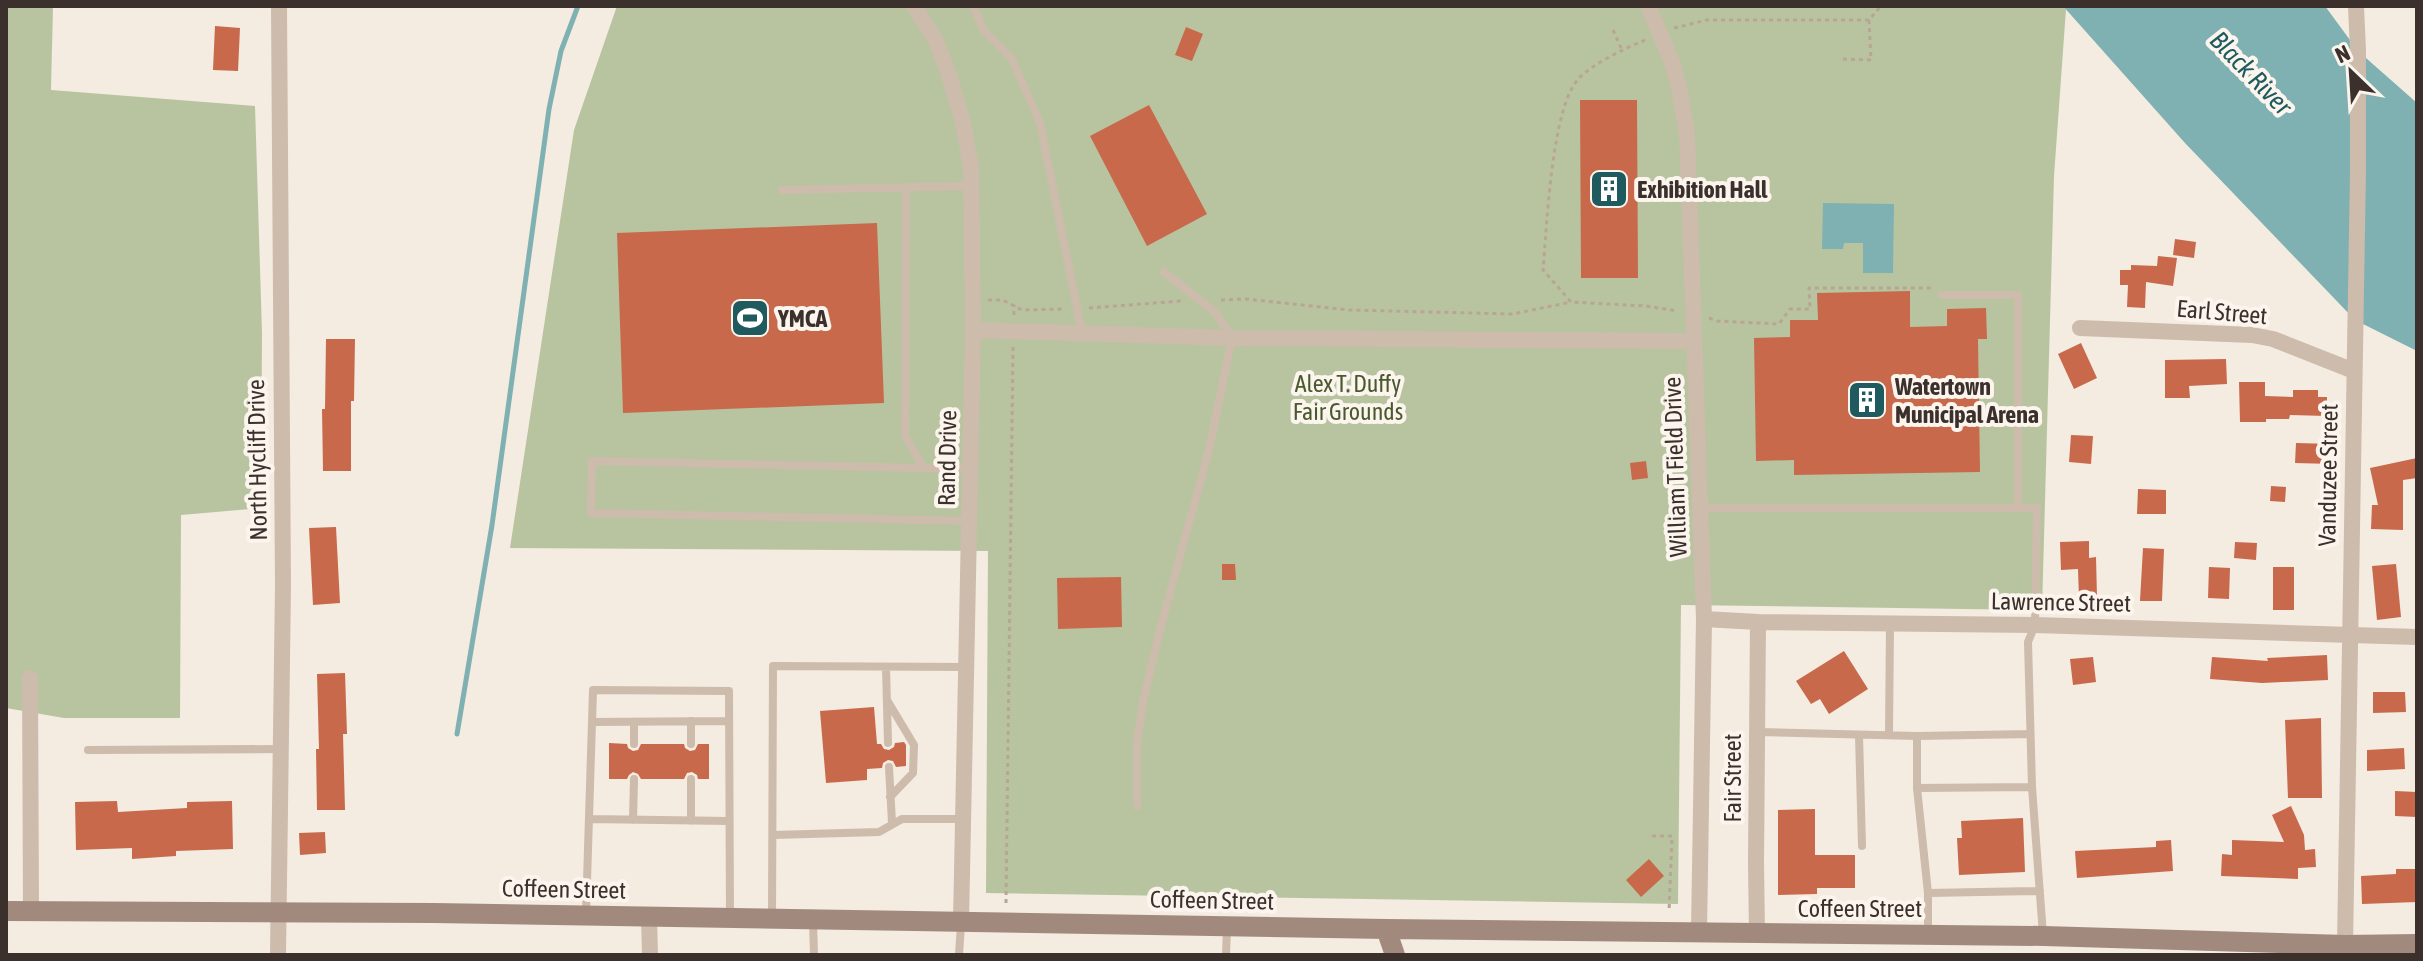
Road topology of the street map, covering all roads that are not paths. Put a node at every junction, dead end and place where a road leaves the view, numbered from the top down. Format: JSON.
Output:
{"nodes":[{"id":1,"x":279,"y":6,"type":"edge"},
{"id":2,"x":914,"y":6,"type":"edge"},
{"id":3,"x":973,"y":6,"type":"edge"},
{"id":4,"x":1648,"y":6,"type":"edge"},
{"id":5,"x":2356,"y":6,"type":"edge"},
{"id":6,"x":971,"y":186,"type":"junction"},
{"id":7,"x":906,"y":187,"type":"junction"},
{"id":8,"x":782,"y":190,"type":"dead end"},
{"id":9,"x":1164,"y":272,"type":"dead end"},
{"id":10,"x":1942,"y":295,"type":"dead end"},
{"id":11,"x":2080,"y":328,"type":"dead end"},
{"id":12,"x":973,"y":330,"type":"junction"},
{"id":13,"x":1082,"y":334,"type":"junction"},
{"id":14,"x":1232,"y":338,"type":"junction"},
{"id":15,"x":1694,"y":341,"type":"junction"},
{"id":16,"x":2354,"y":363,"type":"junction"},
{"id":17,"x":924,"y":468,"type":"junction"},
{"id":18,"x":970,"y":469,"type":"junction"},
{"id":19,"x":1700,"y":508,"type":"junction"},
{"id":20,"x":2018,"y":508,"type":"junction"},
{"id":21,"x":970,"y":521,"type":"junction"},
{"id":22,"x":1704,"y":619,"type":"junction"},
{"id":23,"x":1758,"y":622,"type":"junction"},
{"id":24,"x":1890,"y":623,"type":"junction"},
{"id":25,"x":2035,"y":625,"type":"junction"},
{"id":26,"x":2349,"y":635,"type":"junction"},
{"id":27,"x":2417,"y":637,"type":"edge"},
{"id":28,"x":886,"y":667,"type":"junction"},
{"id":29,"x":967,"y":667,"type":"junction"},
{"id":30,"x":30,"y":678,"type":"dead end"},
{"id":31,"x":887,"y":700,"type":"junction"},
{"id":32,"x":691,"y":721,"type":"junction"},
{"id":33,"x":729,"y":721,"type":"junction"},
{"id":34,"x":592,"y":722,"type":"junction"},
{"id":35,"x":634,"y":722,"type":"junction"},
{"id":36,"x":1756,"y":732,"type":"junction"},
{"id":37,"x":2030,"y":734,"type":"junction"},
{"id":38,"x":1859,"y":735,"type":"junction"},
{"id":39,"x":1889,"y":735,"type":"junction"},
{"id":40,"x":1917,"y":736,"type":"junction"},
{"id":41,"x":888,"y":743,"type":"dead end"},
{"id":42,"x":634,"y":744,"type":"dead end"},
{"id":43,"x":691,"y":744,"type":"dead end"},
{"id":44,"x":280,"y":749,"type":"junction"},
{"id":45,"x":88,"y":750,"type":"dead end"},
{"id":46,"x":889,"y":767,"type":"dead end"},
{"id":47,"x":634,"y":779,"type":"dead end"},
{"id":48,"x":691,"y":779,"type":"dead end"},
{"id":49,"x":2032,"y":787,"type":"junction"},
{"id":50,"x":1917,"y":788,"type":"junction"},
{"id":51,"x":890,"y":797,"type":"junction"},
{"id":52,"x":1137,"y":806,"type":"dead end"},
{"id":53,"x":590,"y":819,"type":"junction"},
{"id":54,"x":964,"y":819,"type":"junction"},
{"id":55,"x":633,"y":820,"type":"junction"},
{"id":56,"x":691,"y":821,"type":"junction"},
{"id":57,"x":729,"y":821,"type":"junction"},
{"id":58,"x":892,"y":823,"type":"junction"},
{"id":59,"x":773,"y":835,"type":"junction"},
{"id":60,"x":1862,"y":846,"type":"dead end"},
{"id":61,"x":2040,"y":891,"type":"junction"},
{"id":62,"x":1928,"y":893,"type":"junction"},
{"id":63,"x":6,"y":911,"type":"edge"},
{"id":64,"x":31,"y":911,"type":"junction"},
{"id":65,"x":278,"y":913,"type":"junction"},
{"id":66,"x":586,"y":916,"type":"junction"},
{"id":67,"x":649,"y":917,"type":"junction"},
{"id":68,"x":730,"y":919,"type":"junction"},
{"id":69,"x":772,"y":919,"type":"junction"},
{"id":70,"x":813,"y":920,"type":"junction"},
{"id":71,"x":961,"y":922,"type":"junction"},
{"id":72,"x":1227,"y":926,"type":"junction"},
{"id":73,"x":1386,"y":929,"type":"junction"},
{"id":74,"x":1699,"y":932,"type":"junction"},
{"id":75,"x":1757,"y":934,"type":"junction"},
{"id":76,"x":1928,"y":935,"type":"junction"},
{"id":77,"x":2044,"y":936,"type":"junction"},
{"id":78,"x":2345,"y":945,"type":"junction"},
{"id":79,"x":2406,"y":948,"type":"edge"},
{"id":80,"x":278,"y":955,"type":"edge"},
{"id":81,"x":650,"y":955,"type":"edge"},
{"id":82,"x":814,"y":955,"type":"edge"},
{"id":83,"x":959,"y":955,"type":"edge"},
{"id":84,"x":1226,"y":955,"type":"edge"},
{"id":85,"x":1395,"y":955,"type":"edge"}],
"edges":[{"from":1,"to":44,"type":"street","name":"North Hycliff Drive"},
{"from":2,"to":6,"type":"street","name":"Rand Drive"},
{"from":3,"to":13,"type":"lane"},
{"from":4,"to":15,"type":"street","name":"William T Field Drive"},
{"from":5,"to":16,"type":"street","name":"Vanduzee Street"},
{"from":6,"to":7,"type":"lane"},
{"from":6,"to":12,"type":"street","name":"Rand Drive"},
{"from":7,"to":8,"type":"lane"},
{"from":7,"to":17,"type":"lane"},
{"from":9,"to":14,"type":"lane"},
{"from":10,"to":20,"type":"lane"},
{"from":11,"to":16,"type":"street","name":"Earl Street"},
{"from":12,"to":13,"type":"street"},
{"from":12,"to":18,"type":"street","name":"Rand Drive"},
{"from":13,"to":14,"type":"street"},
{"from":14,"to":15,"type":"street"},
{"from":14,"to":52,"type":"lane"},
{"from":15,"to":19,"type":"street","name":"William T Field Drive"},
{"from":16,"to":26,"type":"street","name":"Vanduzee Street"},
{"from":17,"to":18,"type":"lane"},
{"from":17,"to":21,"type":"lane"},
{"from":18,"to":21,"type":"street","name":"Rand Drive"},
{"from":19,"to":20,"type":"lane"},
{"from":19,"to":22,"type":"street","name":"William T Field Drive"},
{"from":20,"to":25,"type":"lane"},
{"from":21,"to":29,"type":"street","name":"Rand Drive"},
{"from":22,"to":23,"type":"street","name":"Lawrence Street"},
{"from":22,"to":74,"type":"street","name":"William T Field Drive"},
{"from":23,"to":24,"type":"street","name":"Lawrence Street"},
{"from":23,"to":36,"type":"street","name":"Fair Street"},
{"from":24,"to":25,"type":"street","name":"Lawrence Street"},
{"from":24,"to":39,"type":"lane"},
{"from":25,"to":26,"type":"street","name":"Lawrence Street"},
{"from":25,"to":37,"type":"lane"},
{"from":26,"to":27,"type":"street","name":"Lawrence Street"},
{"from":26,"to":78,"type":"street","name":"Vanduzee Street"},
{"from":28,"to":29,"type":"lane"},
{"from":28,"to":31,"type":"lane"},
{"from":28,"to":59,"type":"lane"},
{"from":29,"to":54,"type":"street","name":"Rand Drive"},
{"from":30,"to":64,"type":"street"},
{"from":31,"to":41,"type":"lane"},
{"from":31,"to":51,"type":"lane"},
{"from":32,"to":33,"type":"lane"},
{"from":32,"to":35,"type":"lane"},
{"from":32,"to":43,"type":"lane"},
{"from":33,"to":34,"type":"lane"},
{"from":33,"to":57,"type":"lane"},
{"from":34,"to":35,"type":"lane"},
{"from":34,"to":53,"type":"lane"},
{"from":35,"to":42,"type":"lane"},
{"from":36,"to":38,"type":"lane"},
{"from":36,"to":75,"type":"street","name":"Fair Street"},
{"from":37,"to":40,"type":"lane"},
{"from":37,"to":49,"type":"lane"},
{"from":38,"to":39,"type":"lane"},
{"from":38,"to":60,"type":"lane"},
{"from":39,"to":40,"type":"lane"},
{"from":40,"to":50,"type":"lane"},
{"from":44,"to":45,"type":"lane"},
{"from":44,"to":65,"type":"street","name":"North Hycliff Drive"},
{"from":46,"to":51,"type":"lane"},
{"from":47,"to":55,"type":"lane"},
{"from":48,"to":56,"type":"lane"},
{"from":49,"to":50,"type":"lane"},
{"from":49,"to":61,"type":"lane"},
{"from":50,"to":62,"type":"lane"},
{"from":51,"to":58,"type":"lane"},
{"from":53,"to":55,"type":"lane"},
{"from":53,"to":66,"type":"lane"},
{"from":54,"to":58,"type":"lane"},
{"from":54,"to":71,"type":"street","name":"Rand Drive"},
{"from":55,"to":56,"type":"lane"},
{"from":56,"to":57,"type":"lane"},
{"from":57,"to":68,"type":"lane"},
{"from":58,"to":59,"type":"lane"},
{"from":59,"to":69,"type":"lane"},
{"from":61,"to":62,"type":"lane"},
{"from":61,"to":77,"type":"lane"},
{"from":62,"to":76,"type":"lane"},
{"from":63,"to":64,"type":"main road","name":"Coffeen Street"},
{"from":64,"to":65,"type":"main road","name":"Coffeen Street"},
{"from":65,"to":66,"type":"main road","name":"Coffeen Street"},
{"from":65,"to":80,"type":"street","name":"North Hycliff Drive"},
{"from":66,"to":67,"type":"main road","name":"Coffeen Street"},
{"from":67,"to":68,"type":"main road","name":"Coffeen Street"},
{"from":67,"to":81,"type":"street"},
{"from":68,"to":69,"type":"main road","name":"Coffeen Street"},
{"from":69,"to":70,"type":"main road","name":"Coffeen Street"},
{"from":70,"to":71,"type":"main road","name":"Coffeen Street"},
{"from":70,"to":82,"type":"lane"},
{"from":71,"to":72,"type":"main road","name":"Coffeen Street"},
{"from":71,"to":83,"type":"lane"},
{"from":72,"to":73,"type":"main road","name":"Coffeen Street"},
{"from":72,"to":84,"type":"lane"},
{"from":73,"to":74,"type":"main road","name":"Coffeen Street"},
{"from":73,"to":85,"type":"main road"},
{"from":74,"to":75,"type":"main road","name":"Coffeen Street"},
{"from":75,"to":76,"type":"main road","name":"Coffeen Street"},
{"from":76,"to":77,"type":"main road","name":"Coffeen Street"},
{"from":77,"to":78,"type":"main road","name":"Coffeen Street"},
{"from":78,"to":79,"type":"main road","name":"Coffeen Street"}]}
